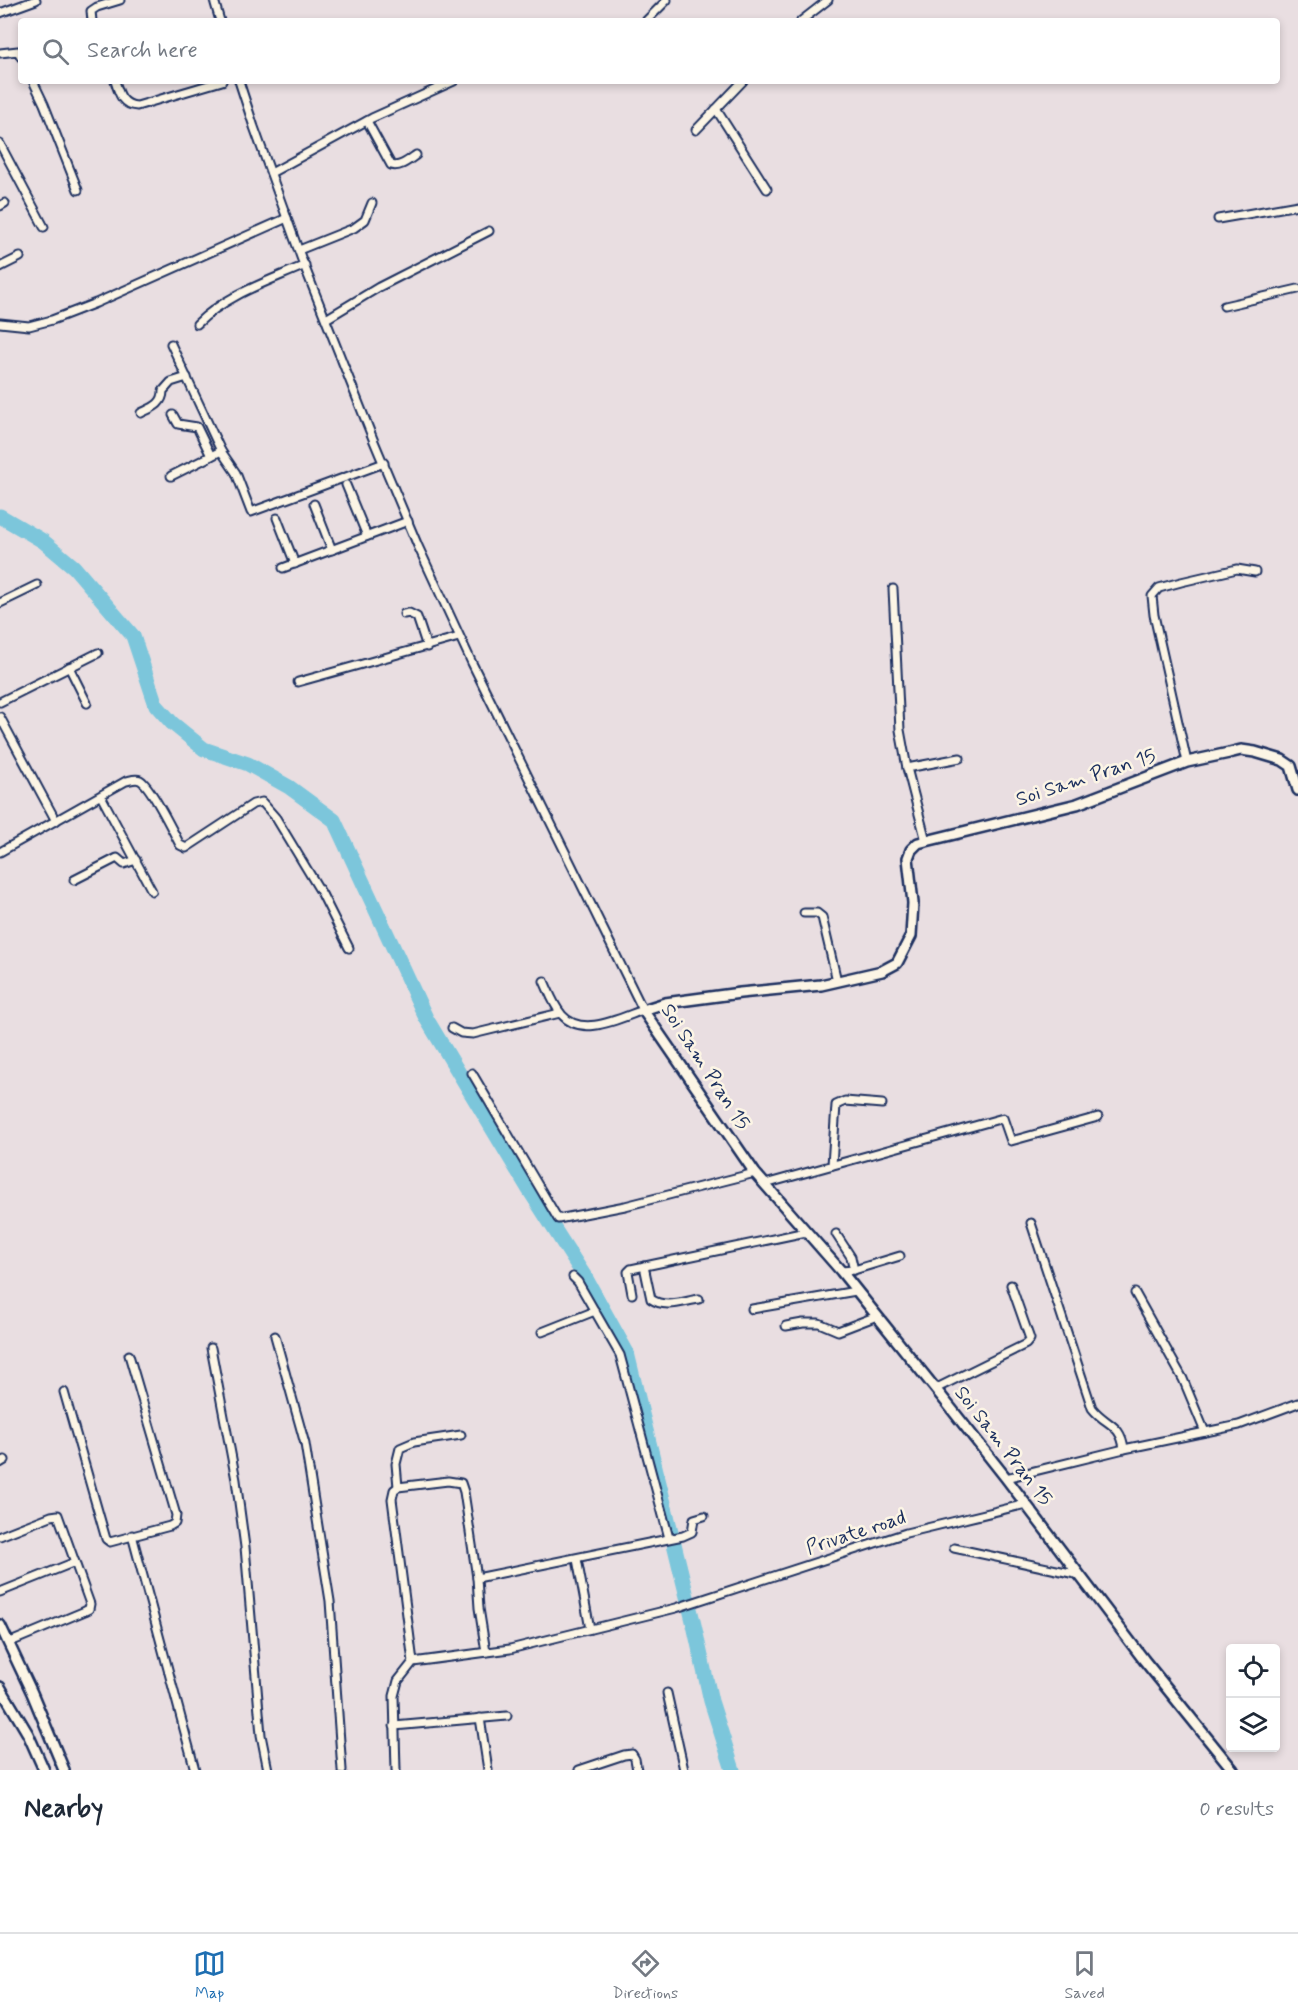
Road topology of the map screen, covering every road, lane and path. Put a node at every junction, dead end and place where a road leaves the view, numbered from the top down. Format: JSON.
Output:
{"nodes":[{"id":1,"x":36,"y":0,"type":"edge"},
{"id":2,"x":120,"y":0,"type":"edge"},
{"id":3,"x":214,"y":0,"type":"edge"},
{"id":4,"x":667,"y":0,"type":"edge"},
{"id":5,"x":828,"y":0,"type":"edge"},
{"id":6,"x":0,"y":13,"type":"edge"},
{"id":7,"x":91,"y":18,"type":"edge"},
{"id":8,"x":219,"y":18,"type":"edge"},
{"id":9,"x":649,"y":18,"type":"edge"},
{"id":10,"x":805,"y":18,"type":"edge"},
{"id":11,"x":18,"y":51,"type":"edge"},
{"id":12,"x":0,"y":53,"type":"edge"},
{"id":13,"x":34,"y":84,"type":"edge"},
{"id":14,"x":116,"y":84,"type":"edge"},
{"id":15,"x":212,"y":84,"type":"edge"},
{"id":16,"x":240,"y":84,"type":"edge"},
{"id":17,"x":447,"y":84,"type":"edge"},
{"id":18,"x":739,"y":84,"type":"edge"},
{"id":19,"x":716,"y":109,"type":"junction"},
{"id":20,"x":367,"y":121,"type":"junction"},
{"id":21,"x":696,"y":130,"type":"dead end"},
{"id":22,"x":0,"y":144,"type":"edge"},
{"id":23,"x":416,"y":155,"type":"dead end"},
{"id":24,"x":9,"y":160,"type":"junction"},
{"id":25,"x":0,"y":164,"type":"edge"},
{"id":26,"x":271,"y":173,"type":"junction"},
{"id":27,"x":766,"y":189,"type":"dead end"},
{"id":28,"x":78,"y":190,"type":"dead end"},
{"id":29,"x":372,"y":203,"type":"dead end"},
{"id":30,"x":1298,"y":205,"type":"edge"},
{"id":31,"x":287,"y":218,"type":"junction"},
{"id":32,"x":1218,"y":219,"type":"dead end"},
{"id":33,"x":44,"y":227,"type":"dead end"},
{"id":34,"x":489,"y":231,"type":"dead end"},
{"id":35,"x":299,"y":250,"type":"junction"},
{"id":36,"x":20,"y":257,"type":"dead end"},
{"id":37,"x":304,"y":265,"type":"junction"},
{"id":38,"x":0,"y":267,"type":"edge"},
{"id":39,"x":1298,"y":289,"type":"edge"},
{"id":40,"x":1224,"y":306,"type":"dead end"},
{"id":41,"x":326,"y":319,"type":"junction"},
{"id":42,"x":0,"y":323,"type":"edge"},
{"id":43,"x":197,"y":324,"type":"dead end"},
{"id":44,"x":171,"y":344,"type":"dead end"},
{"id":45,"x":186,"y":377,"type":"junction"},
{"id":46,"x":141,"y":414,"type":"dead end"},
{"id":47,"x":173,"y":415,"type":"dead end"},
{"id":48,"x":221,"y":451,"type":"junction"},
{"id":49,"x":211,"y":456,"type":"junction"},
{"id":50,"x":384,"y":463,"type":"junction"},
{"id":51,"x":171,"y":476,"type":"dead end"},
{"id":52,"x":346,"y":485,"type":"dead end"},
{"id":53,"x":314,"y":504,"type":"dead end"},
{"id":54,"x":277,"y":518,"type":"dead end"},
{"id":55,"x":408,"y":521,"type":"junction"},
{"id":56,"x":367,"y":536,"type":"junction"},
{"id":57,"x":332,"y":550,"type":"junction"},
{"id":58,"x":295,"y":564,"type":"junction"},
{"id":59,"x":283,"y":568,"type":"dead end"},
{"id":60,"x":1254,"y":572,"type":"dead end"},
{"id":61,"x":37,"y":585,"type":"dead end"},
{"id":62,"x":893,"y":589,"type":"dead end"},
{"id":63,"x":0,"y":603,"type":"edge"},
{"id":64,"x":404,"y":614,"type":"dead end"},
{"id":65,"x":459,"y":637,"type":"junction"},
{"id":66,"x":427,"y":647,"type":"junction"},
{"id":67,"x":98,"y":652,"type":"dead end"},
{"id":68,"x":69,"y":667,"type":"junction"},
{"id":69,"x":298,"y":682,"type":"dead end"},
{"id":70,"x":0,"y":702,"type":"edge"},
{"id":71,"x":87,"y":703,"type":"dead end"},
{"id":72,"x":0,"y":717,"type":"edge"},
{"id":73,"x":960,"y":758,"type":"dead end"},
{"id":74,"x":1187,"y":762,"type":"junction"},
{"id":75,"x":907,"y":768,"type":"junction"},
{"id":76,"x":1298,"y":790,"type":"edge"},
{"id":77,"x":100,"y":796,"type":"junction"},
{"id":78,"x":56,"y":821,"type":"junction"},
{"id":79,"x":926,"y":841,"type":"junction"},
{"id":80,"x":0,"y":852,"type":"edge"},
{"id":81,"x":136,"y":860,"type":"junction"},
{"id":82,"x":74,"y":880,"type":"dead end"},
{"id":83,"x":152,"y":891,"type":"dead end"},
{"id":84,"x":804,"y":912,"type":"dead end"},
{"id":85,"x":349,"y":948,"type":"dead end"},
{"id":86,"x":544,"y":981,"type":"dead end"},
{"id":87,"x":837,"y":981,"type":"junction"},
{"id":88,"x":643,"y":1010,"type":"junction"},
{"id":89,"x":560,"y":1013,"type":"junction"},
{"id":90,"x":452,"y":1028,"type":"dead end"},
{"id":91,"x":472,"y":1073,"type":"dead end"},
{"id":92,"x":882,"y":1104,"type":"dead end"},
{"id":93,"x":1098,"y":1117,"type":"dead end"},
{"id":94,"x":832,"y":1165,"type":"junction"},
{"id":95,"x":755,"y":1173,"type":"junction"},
{"id":96,"x":765,"y":1184,"type":"junction"},
{"id":97,"x":1031,"y":1223,"type":"dead end"},
{"id":98,"x":806,"y":1232,"type":"junction"},
{"id":99,"x":837,"y":1234,"type":"dead end"},
{"id":100,"x":900,"y":1257,"type":"dead end"},
{"id":101,"x":644,"y":1266,"type":"junction"},
{"id":102,"x":854,"y":1270,"type":"junction"},
{"id":103,"x":841,"y":1271,"type":"junction"},
{"id":104,"x":573,"y":1277,"type":"dead end"},
{"id":105,"x":1011,"y":1285,"type":"dead end"},
{"id":106,"x":856,"y":1291,"type":"junction"},
{"id":107,"x":1135,"y":1293,"type":"dead end"},
{"id":108,"x":632,"y":1294,"type":"dead end"},
{"id":109,"x":699,"y":1299,"type":"dead end"},
{"id":110,"x":752,"y":1309,"type":"dead end"},
{"id":111,"x":595,"y":1311,"type":"junction"},
{"id":112,"x":877,"y":1316,"type":"junction"},
{"id":113,"x":786,"y":1326,"type":"dead end"},
{"id":114,"x":542,"y":1332,"type":"dead end"},
{"id":115,"x":275,"y":1336,"type":"dead end"},
{"id":116,"x":211,"y":1348,"type":"dead end"},
{"id":117,"x":129,"y":1355,"type":"dead end"},
{"id":118,"x":935,"y":1389,"type":"junction"},
{"id":119,"x":64,"y":1392,"type":"dead end"},
{"id":120,"x":1298,"y":1403,"type":"edge"},
{"id":121,"x":1205,"y":1432,"type":"junction"},
{"id":122,"x":461,"y":1435,"type":"dead end"},
{"id":123,"x":1124,"y":1449,"type":"junction"},
{"id":124,"x":1006,"y":1478,"type":"junction"},
{"id":125,"x":398,"y":1487,"type":"junction"},
{"id":126,"x":1026,"y":1504,"type":"junction"},
{"id":127,"x":704,"y":1516,"type":"dead end"},
{"id":128,"x":132,"y":1535,"type":"junction"},
{"id":129,"x":0,"y":1536,"type":"edge"},
{"id":130,"x":670,"y":1538,"type":"junction"},
{"id":131,"x":954,"y":1548,"type":"dead end"},
{"id":132,"x":577,"y":1559,"type":"junction"},
{"id":133,"x":75,"y":1562,"type":"junction"},
{"id":134,"x":1080,"y":1575,"type":"junction"},
{"id":135,"x":477,"y":1578,"type":"junction"},
{"id":136,"x":0,"y":1592,"type":"edge"},
{"id":137,"x":0,"y":1625,"type":"edge"},
{"id":138,"x":590,"y":1629,"type":"junction"},
{"id":139,"x":8,"y":1643,"type":"junction"},
{"id":140,"x":486,"y":1652,"type":"junction"},
{"id":141,"x":413,"y":1662,"type":"junction"},
{"id":142,"x":0,"y":1687,"type":"edge"},
{"id":143,"x":667,"y":1693,"type":"dead end"},
{"id":144,"x":507,"y":1716,"type":"dead end"},
{"id":145,"x":480,"y":1718,"type":"junction"},
{"id":146,"x":394,"y":1726,"type":"junction"},
{"id":147,"x":597,"y":1768,"type":"edge"},
{"id":148,"x":44,"y":1770,"type":"edge"},
{"id":149,"x":64,"y":1770,"type":"edge"},
{"id":150,"x":195,"y":1770,"type":"edge"},
{"id":151,"x":267,"y":1770,"type":"edge"},
{"id":152,"x":342,"y":1770,"type":"edge"},
{"id":153,"x":396,"y":1770,"type":"edge"},
{"id":154,"x":488,"y":1770,"type":"edge"},
{"id":155,"x":579,"y":1770,"type":"edge"},
{"id":156,"x":637,"y":1770,"type":"edge"},
{"id":157,"x":684,"y":1770,"type":"edge"},
{"id":158,"x":1233,"y":1770,"type":"edge"}],
"edges":[{"from":1,"to":6,"type":"street"},
{"from":2,"to":7,"type":"street"},
{"from":3,"to":8,"type":"street"},
{"from":4,"to":9,"type":"street"},
{"from":5,"to":10,"type":"street"},
{"from":11,"to":12,"type":"street"},
{"from":13,"to":28,"type":"street"},
{"from":14,"to":15,"type":"street"},
{"from":16,"to":26,"type":"street"},
{"from":17,"to":20,"type":"street"},
{"from":18,"to":19,"type":"street"},
{"from":19,"to":21,"type":"street"},
{"from":19,"to":27,"type":"street"},
{"from":20,"to":23,"type":"street"},
{"from":20,"to":26,"type":"street"},
{"from":22,"to":24,"type":"street"},
{"from":24,"to":25,"type":"street"},
{"from":24,"to":33,"type":"street"},
{"from":26,"to":31,"type":"street"},
{"from":29,"to":35,"type":"street"},
{"from":30,"to":32,"type":"street"},
{"from":31,"to":35,"type":"street"},
{"from":31,"to":42,"type":"street"},
{"from":34,"to":41,"type":"street"},
{"from":35,"to":37,"type":"street"},
{"from":36,"to":38,"type":"street"},
{"from":37,"to":41,"type":"street"},
{"from":37,"to":43,"type":"street"},
{"from":39,"to":40,"type":"street"},
{"from":41,"to":50,"type":"street"},
{"from":44,"to":45,"type":"street"},
{"from":45,"to":46,"type":"street"},
{"from":45,"to":48,"type":"street"},
{"from":47,"to":49,"type":"street"},
{"from":48,"to":49,"type":"street"},
{"from":48,"to":50,"type":"street"},
{"from":49,"to":51,"type":"street"},
{"from":50,"to":55,"type":"street"},
{"from":52,"to":56,"type":"street"},
{"from":53,"to":57,"type":"street"},
{"from":54,"to":58,"type":"street"},
{"from":55,"to":56,"type":"street"},
{"from":55,"to":65,"type":"street"},
{"from":56,"to":57,"type":"street"},
{"from":57,"to":58,"type":"street"},
{"from":58,"to":59,"type":"street"},
{"from":60,"to":74,"type":"street"},
{"from":61,"to":63,"type":"street"},
{"from":62,"to":75,"type":"street"},
{"from":64,"to":66,"type":"street"},
{"from":65,"to":66,"type":"street"},
{"from":65,"to":88,"type":"street"},
{"from":66,"to":69,"type":"street"},
{"from":67,"to":68,"type":"street"},
{"from":68,"to":70,"type":"street"},
{"from":68,"to":71,"type":"street"},
{"from":72,"to":78,"type":"street"},
{"from":73,"to":75,"type":"street"},
{"from":74,"to":76,"type":"street","name":"Soi Sam Pran 15"},
{"from":74,"to":79,"type":"street","name":"Soi Sam Pran 15"},
{"from":75,"to":79,"type":"street"},
{"from":77,"to":78,"type":"street"},
{"from":77,"to":81,"type":"street"},
{"from":77,"to":85,"type":"street"},
{"from":78,"to":80,"type":"street"},
{"from":79,"to":87,"type":"street","name":"Soi Sam Pran 15"},
{"from":81,"to":82,"type":"street"},
{"from":81,"to":83,"type":"street"},
{"from":84,"to":87,"type":"street"},
{"from":86,"to":89,"type":"street"},
{"from":87,"to":88,"type":"street","name":"Soi Sam Pran 15"},
{"from":88,"to":89,"type":"street"},
{"from":88,"to":95,"type":"street","name":"Soi Sam Pran 15"},
{"from":89,"to":90,"type":"street"},
{"from":91,"to":95,"type":"street"},
{"from":92,"to":94,"type":"street"},
{"from":93,"to":94,"type":"street"},
{"from":94,"to":96,"type":"street"},
{"from":95,"to":96,"type":"street","name":"Soi Sam Pran 15"},
{"from":96,"to":98,"type":"street","name":"Soi Sam Pran 15"},
{"from":97,"to":123,"type":"street"},
{"from":98,"to":101,"type":"street"},
{"from":98,"to":103,"type":"street","name":"Soi Sam Pran 15"},
{"from":99,"to":102,"type":"street"},
{"from":100,"to":102,"type":"street"},
{"from":101,"to":108,"type":"street"},
{"from":101,"to":109,"type":"street"},
{"from":102,"to":103,"type":"street"},
{"from":103,"to":106,"type":"street","name":"Soi Sam Pran 15"},
{"from":104,"to":111,"type":"street"},
{"from":105,"to":118,"type":"street"},
{"from":106,"to":110,"type":"street"},
{"from":106,"to":112,"type":"street","name":"Soi Sam Pran 15"},
{"from":107,"to":121,"type":"street"},
{"from":111,"to":114,"type":"street"},
{"from":111,"to":130,"type":"street"},
{"from":112,"to":113,"type":"street"},
{"from":112,"to":118,"type":"street","name":"Soi Sam Pran 15"},
{"from":115,"to":152,"type":"street"},
{"from":116,"to":151,"type":"street"},
{"from":117,"to":128,"type":"street"},
{"from":118,"to":124,"type":"street","name":"Soi Sam Pran 15"},
{"from":119,"to":128,"type":"street"},
{"from":120,"to":121,"type":"street"},
{"from":121,"to":123,"type":"street"},
{"from":122,"to":125,"type":"street"},
{"from":123,"to":124,"type":"street"},
{"from":124,"to":126,"type":"street","name":"Soi Sam Pran 15"},
{"from":125,"to":135,"type":"street"},
{"from":125,"to":141,"type":"street"},
{"from":126,"to":134,"type":"street","name":"Soi Sam Pran 15"},
{"from":126,"to":138,"type":"street","name":"Private road"},
{"from":127,"to":130,"type":"street"},
{"from":128,"to":150,"type":"street"},
{"from":129,"to":133,"type":"street"},
{"from":130,"to":132,"type":"street"},
{"from":131,"to":134,"type":"street"},
{"from":132,"to":135,"type":"street"},
{"from":132,"to":138,"type":"street"},
{"from":133,"to":136,"type":"street"},
{"from":133,"to":139,"type":"street"},
{"from":134,"to":158,"type":"street","name":"Soi Sam Pran 15"},
{"from":135,"to":140,"type":"street"},
{"from":137,"to":139,"type":"street"},
{"from":138,"to":140,"type":"street","name":"Private road"},
{"from":139,"to":149,"type":"street"},
{"from":140,"to":141,"type":"street","name":"Private road"},
{"from":141,"to":146,"type":"street"},
{"from":142,"to":148,"type":"street"},
{"from":143,"to":157,"type":"street"},
{"from":144,"to":145,"type":"street"},
{"from":145,"to":146,"type":"street"},
{"from":145,"to":154,"type":"street"},
{"from":146,"to":153,"type":"street"},
{"from":147,"to":155,"type":"street"},
{"from":147,"to":156,"type":"street"}]}
